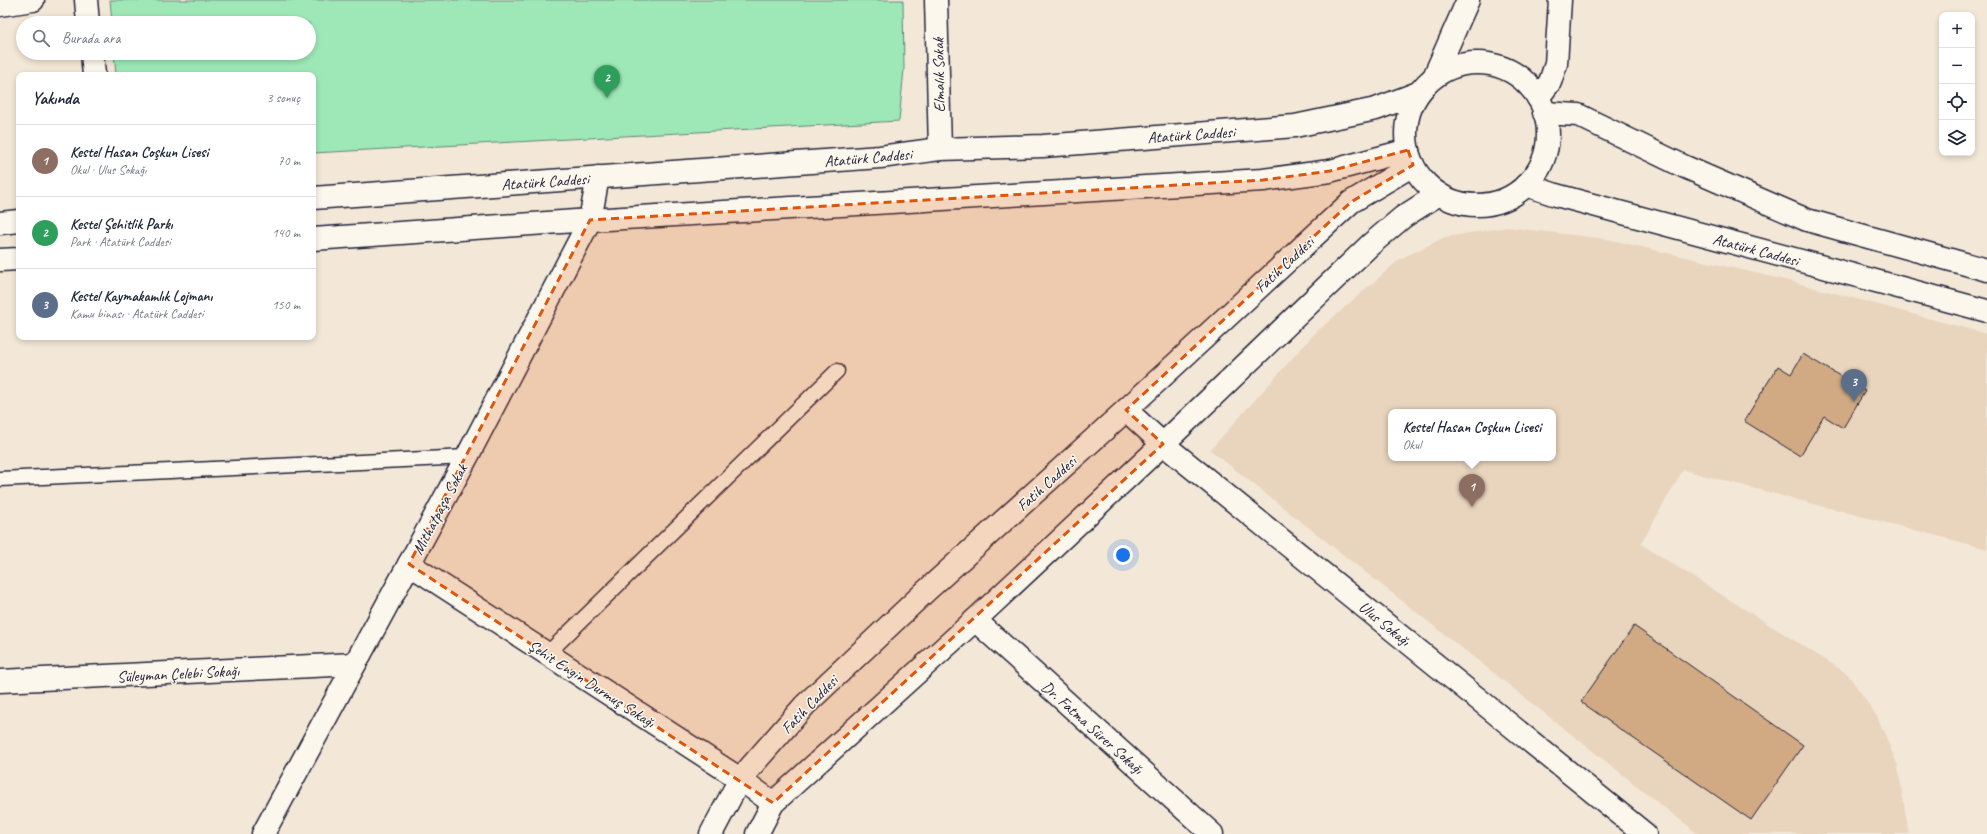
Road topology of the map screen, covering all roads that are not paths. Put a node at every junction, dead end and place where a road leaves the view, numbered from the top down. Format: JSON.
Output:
{"nodes":[{"id":1,"x":33,"y":0,"type":"edge"},
{"id":2,"x":86,"y":0,"type":"edge"},
{"id":3,"x":936,"y":0,"type":"edge"},
{"id":4,"x":1468,"y":0,"type":"edge"},
{"id":5,"x":1560,"y":0,"type":"edge"},
{"id":6,"x":0,"y":5,"type":"edge"},
{"id":7,"x":87,"y":16,"type":"edge"},
{"id":8,"x":93,"y":60,"type":"edge"},
{"id":9,"x":94,"y":72,"type":"edge"},
{"id":10,"x":1434,"y":77,"type":"junction"},
{"id":11,"x":1418,"y":93,"type":"junction"},
{"id":12,"x":1541,"y":106,"type":"junction"},
{"id":13,"x":940,"y":149,"type":"junction"},
{"id":14,"x":1411,"y":158,"type":"junction"},
{"id":15,"x":598,"y":177,"type":"junction"},
{"id":16,"x":1526,"y":185,"type":"junction"},
{"id":17,"x":1439,"y":194,"type":"junction"},
{"id":18,"x":316,"y":198,"type":"edge"},
{"id":19,"x":590,"y":220,"type":"junction"},
{"id":20,"x":16,"y":221,"type":"edge"},
{"id":21,"x":0,"y":223,"type":"edge"},
{"id":22,"x":316,"y":239,"type":"edge"},
{"id":23,"x":16,"y":259,"type":"edge"},
{"id":24,"x":0,"y":260,"type":"edge"},
{"id":25,"x":1987,"y":270,"type":"edge"},
{"id":26,"x":1987,"y":311,"type":"edge"},
{"id":27,"x":837,"y":371,"type":"dead end"},
{"id":28,"x":1126,"y":410,"type":"junction"},
{"id":29,"x":1163,"y":444,"type":"junction"},
{"id":30,"x":467,"y":457,"type":"junction"},
{"id":31,"x":0,"y":479,"type":"edge"},
{"id":32,"x":409,"y":564,"type":"junction"},
{"id":33,"x":975,"y":620,"type":"junction"},
{"id":34,"x":547,"y":654,"type":"junction"},
{"id":35,"x":355,"y":664,"type":"junction"},
{"id":36,"x":0,"y":681,"type":"edge"},
{"id":37,"x":740,"y":779,"type":"junction"},
{"id":38,"x":773,"y":803,"type":"junction"},
{"id":39,"x":263,"y":834,"type":"edge"},
{"id":40,"x":711,"y":834,"type":"edge"},
{"id":41,"x":757,"y":834,"type":"edge"},
{"id":42,"x":1212,"y":834,"type":"edge"},
{"id":43,"x":1645,"y":834,"type":"edge"}],
"edges":[{"from":1,"to":6,"type":"main road"},
{"from":2,"to":7,"type":"main road"},
{"from":3,"to":13,"type":"main road","name":"Elmalık Sokak"},
{"from":4,"to":10,"type":"main road"},
{"from":5,"to":12,"type":"main road"},
{"from":8,"to":9,"type":"main road"},
{"from":10,"to":11,"type":"main road"},
{"from":10,"to":12,"type":"main road"},
{"from":11,"to":13,"type":"main road","name":"Atatürk Caddesi"},
{"from":11,"to":14,"type":"main road"},
{"from":12,"to":16,"type":"main road"},
{"from":12,"to":25,"type":"main road"},
{"from":13,"to":15,"type":"main road","name":"Atatürk Caddesi"},
{"from":14,"to":17,"type":"main road"},
{"from":14,"to":19,"type":"main road"},
{"from":14,"to":28,"type":"main road","name":"Fatih Caddesi"},
{"from":15,"to":18,"type":"main road","name":"Atatürk Caddesi"},
{"from":15,"to":19,"type":"main road","name":"Mithatpaşa Sokak"},
{"from":16,"to":17,"type":"main road"},
{"from":16,"to":26,"type":"main road","name":"Atatürk Caddesi"},
{"from":17,"to":29,"type":"main road"},
{"from":19,"to":22,"type":"main road"},
{"from":19,"to":30,"type":"main road","name":"Mithatpaşa Sokak"},
{"from":20,"to":21,"type":"main road"},
{"from":23,"to":24,"type":"main road"},
{"from":27,"to":34,"type":"lane"},
{"from":28,"to":29,"type":"main road","name":"Ulus Sokağı"},
{"from":28,"to":37,"type":"main road","name":"Fatih Caddesi"},
{"from":29,"to":33,"type":"main road"},
{"from":29,"to":43,"type":"main road","name":"Ulus Sokağı"},
{"from":30,"to":31,"type":"lane"},
{"from":30,"to":32,"type":"main road","name":"Mithatpaşa Sokak"},
{"from":32,"to":34,"type":"main road","name":"Şehit Engin Durmuş Sokağı"},
{"from":32,"to":35,"type":"main road","name":"Mithatpaşa Sokak"},
{"from":33,"to":38,"type":"main road"},
{"from":33,"to":42,"type":"main road","name":"Dr. Fatma Sürer Sokağı"},
{"from":34,"to":37,"type":"main road","name":"Şehit Engin Durmuş Sokağı"},
{"from":35,"to":36,"type":"main road","name":"Süleyman Çelebi Sokağı"},
{"from":35,"to":39,"type":"main road","name":"Mithatpaşa Sokak"},
{"from":37,"to":38,"type":"main road","name":"Şehit Engin Durmuş Sokağı"},
{"from":37,"to":40,"type":"main road","name":"Fatih Caddesi"},
{"from":38,"to":41,"type":"main road"}]}
